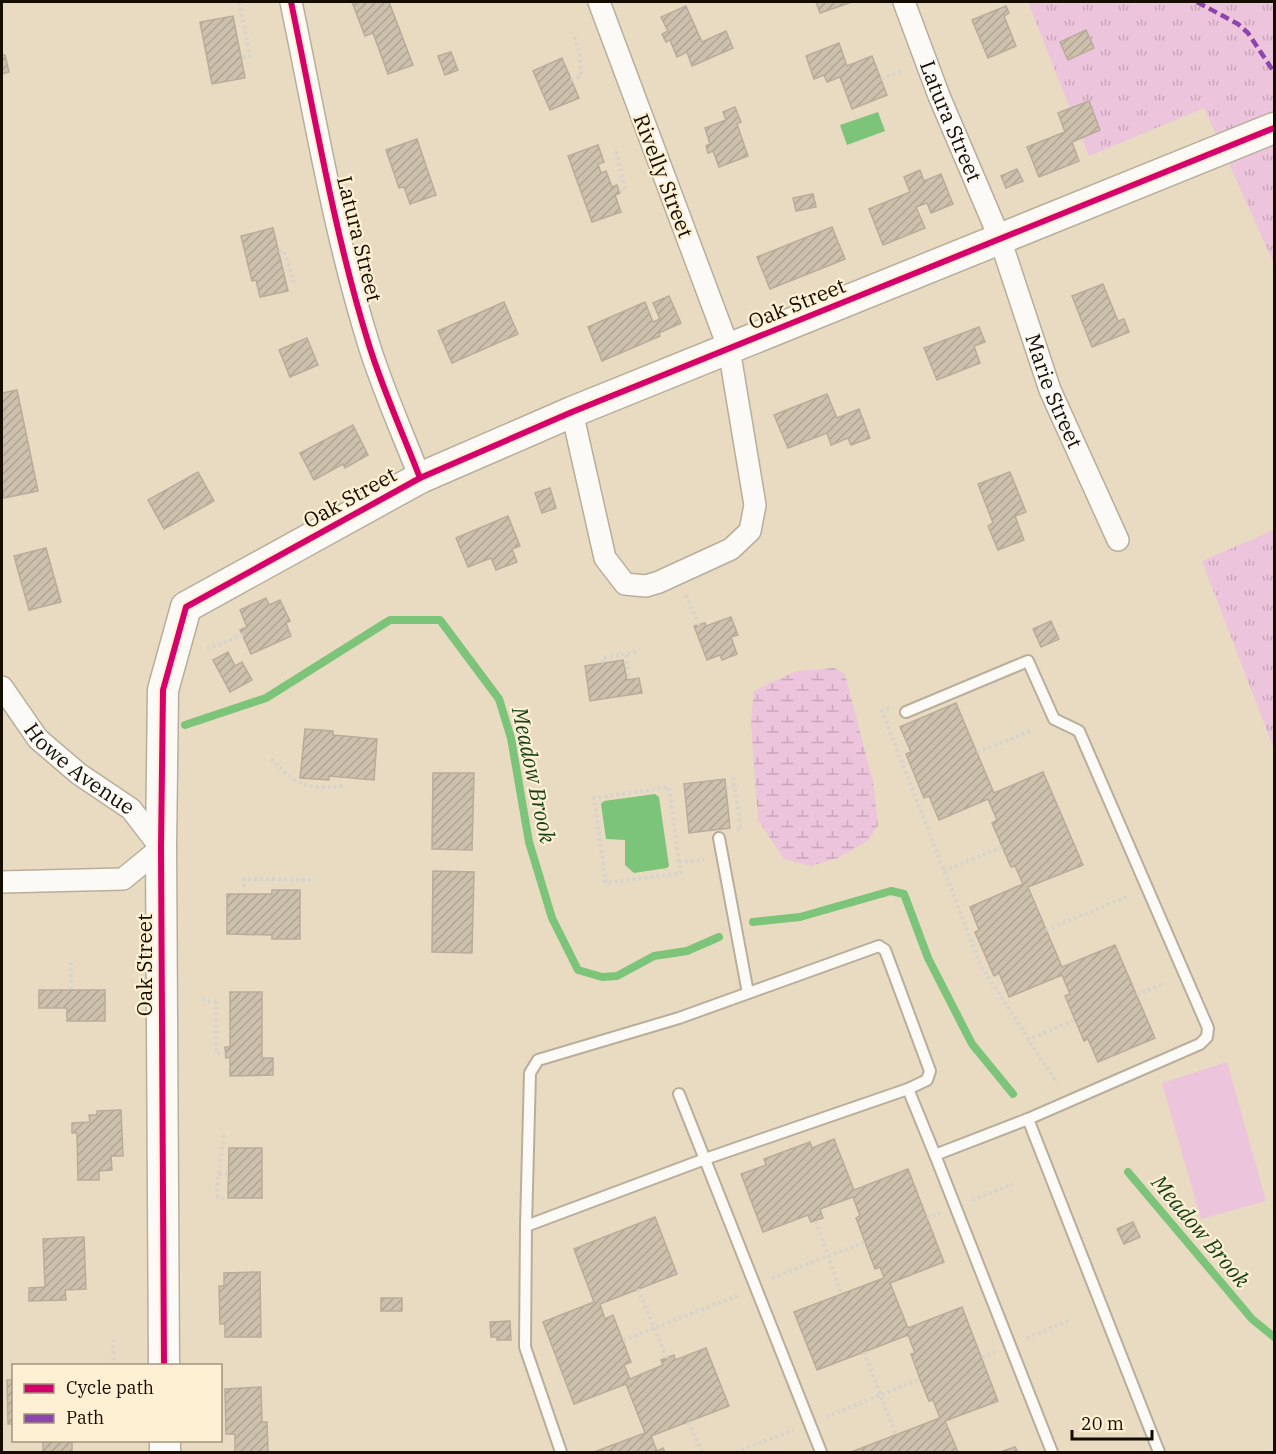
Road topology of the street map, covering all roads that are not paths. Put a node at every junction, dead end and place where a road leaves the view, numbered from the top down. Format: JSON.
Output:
{"nodes":[{"id":1,"x":291,"y":2,"type":"edge"},
{"id":2,"x":599,"y":2,"type":"edge"},
{"id":3,"x":904,"y":2,"type":"edge"},
{"id":4,"x":1275,"y":128,"type":"edge"},
{"id":5,"x":1000,"y":239,"type":"junction"},
{"id":6,"x":729,"y":349,"type":"junction"},
{"id":7,"x":572,"y":412,"type":"junction"},
{"id":8,"x":420,"y":478,"type":"junction"},
{"id":9,"x":1118,"y":540,"type":"dead end"},
{"id":10,"x":2,"y":687,"type":"edge"},
{"id":11,"x":906,"y":712,"type":"road end"},
{"id":12,"x":719,"y":838,"type":"road end"},
{"id":13,"x":161,"y":848,"type":"junction"},
{"id":14,"x":2,"y":882,"type":"edge"},
{"id":15,"x":748,"y":993,"type":"junction"},
{"id":16,"x":908,"y":1089,"type":"junction"},
{"id":17,"x":679,"y":1094,"type":"dead end"},
{"id":18,"x":1028,"y":1119,"type":"junction"},
{"id":19,"x":935,"y":1155,"type":"junction"},
{"id":20,"x":705,"y":1159,"type":"junction"},
{"id":21,"x":526,"y":1226,"type":"junction"},
{"id":22,"x":164,"y":1364,"type":"edge"},
{"id":23,"x":561,"y":1452,"type":"edge"},
{"id":24,"x":821,"y":1452,"type":"edge"},
{"id":25,"x":1052,"y":1452,"type":"edge"},
{"id":26,"x":1159,"y":1452,"type":"edge"}],
"edges":[{"from":1,"to":8,"type":"street","name":"Latura Street"},
{"from":2,"to":6,"type":"street","name":"Rivelly Street"},
{"from":3,"to":5,"type":"street","name":"Latura Street"},
{"from":4,"to":5,"type":"street","name":"Oak Street"},
{"from":5,"to":6,"type":"street","name":"Oak Street"},
{"from":5,"to":9,"type":"street","name":"Marie Street"},
{"from":6,"to":7,"type":"street","name":"Oak Street"},
{"from":6,"to":7,"type":"street","name":"Rivelly Street"},
{"from":7,"to":8,"type":"street","name":"Oak Street"},
{"from":8,"to":13,"type":"street","name":"Oak Street"},
{"from":10,"to":13,"type":"street","name":"Howe Avenue"},
{"from":11,"to":18,"type":"lane"},
{"from":12,"to":15,"type":"lane"},
{"from":13,"to":14,"type":"street"},
{"from":13,"to":22,"type":"street","name":"Oak Street"},
{"from":15,"to":16,"type":"lane"},
{"from":15,"to":21,"type":"lane"},
{"from":16,"to":19,"type":"lane"},
{"from":16,"to":20,"type":"lane"},
{"from":17,"to":20,"type":"lane"},
{"from":18,"to":19,"type":"lane"},
{"from":18,"to":26,"type":"lane"},
{"from":19,"to":25,"type":"lane"},
{"from":20,"to":21,"type":"lane"},
{"from":20,"to":24,"type":"lane"},
{"from":21,"to":23,"type":"lane"}]}
